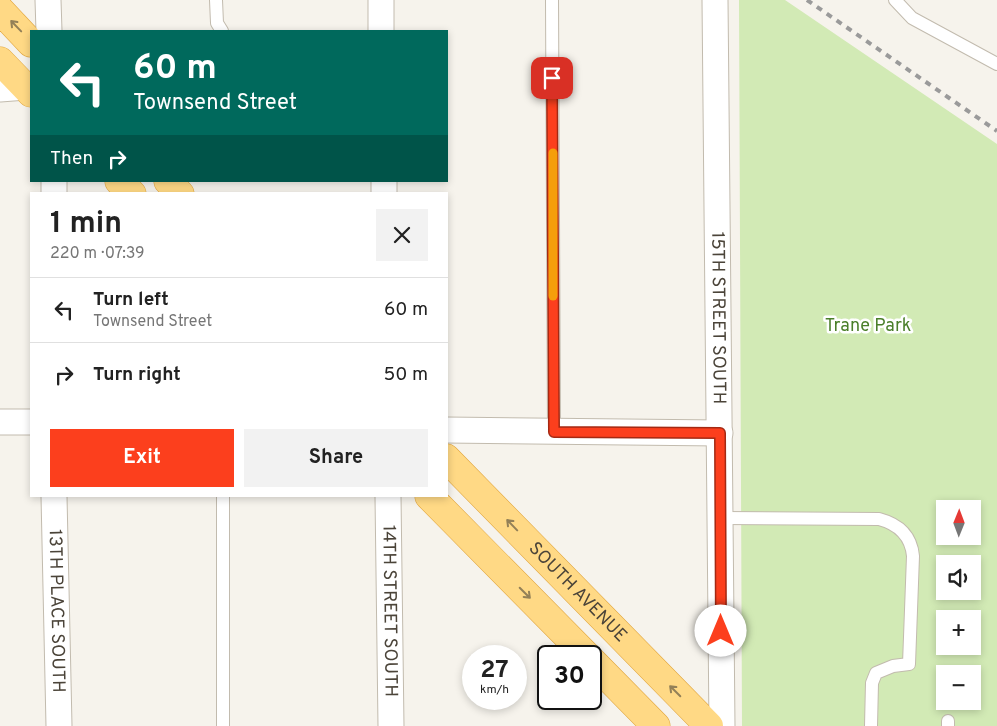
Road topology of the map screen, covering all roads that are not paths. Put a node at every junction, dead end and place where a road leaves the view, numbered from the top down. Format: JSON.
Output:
{"nodes":[{"id":1,"x":48,"y":0,"type":"edge"},
{"id":2,"x":216,"y":0,"type":"edge"},
{"id":3,"x":381,"y":0,"type":"edge"},
{"id":4,"x":552,"y":0,"type":"edge"},
{"id":5,"x":715,"y":0,"type":"edge"},
{"id":6,"x":895,"y":0,"type":"edge"},
{"id":7,"x":0,"y":10,"type":"edge"},
{"id":8,"x":49,"y":30,"type":"edge"},
{"id":9,"x":221,"y":30,"type":"edge"},
{"id":10,"x":382,"y":30,"type":"edge"},
{"id":11,"x":30,"y":42,"type":"edge"},
{"id":12,"x":0,"y":61,"type":"edge"},
{"id":13,"x":997,"y":64,"type":"edge"},
{"id":14,"x":19,"y":90,"type":"edge"},
{"id":15,"x":120,"y":182,"type":"edge"},
{"id":16,"x":169,"y":182,"type":"edge"},
{"id":17,"x":130,"y":192,"type":"edge"},
{"id":18,"x":178,"y":192,"type":"edge"},
{"id":19,"x":0,"y":422,"type":"edge"},
{"id":20,"x":30,"y":422,"type":"edge"},
{"id":21,"x":448,"y":430,"type":"edge"},
{"id":22,"x":554,"y":432,"type":"junction"},
{"id":23,"x":720,"y":433,"type":"junction"},
{"id":24,"x":448,"y":460,"type":"edge"},
{"id":25,"x":54,"y":497,"type":"edge"},
{"id":26,"x":223,"y":497,"type":"edge"},
{"id":27,"x":388,"y":497,"type":"edge"},
{"id":28,"x":430,"y":497,"type":"edge"},
{"id":29,"x":721,"y":518,"type":"junction"},
{"id":30,"x":577,"y":645,"type":"edge"},
{"id":31,"x":602,"y":671,"type":"edge"},
{"id":32,"x":59,"y":726,"type":"edge"},
{"id":33,"x":223,"y":726,"type":"edge"},
{"id":34,"x":391,"y":726,"type":"edge"},
{"id":35,"x":656,"y":726,"type":"edge"},
{"id":36,"x":709,"y":726,"type":"edge"},
{"id":37,"x":722,"y":726,"type":"edge"},
{"id":38,"x":871,"y":726,"type":"edge"}],
"edges":[{"from":1,"to":8,"type":"street"},
{"from":2,"to":9,"type":"lane"},
{"from":3,"to":10,"type":"street"},
{"from":4,"to":22,"type":"lane"},
{"from":5,"to":23,"type":"street","name":"15TH STREET SOUTH"},
{"from":6,"to":13,"type":"lane"},
{"from":11,"to":7,"type":"highway","one_way":true},
{"from":12,"to":14,"type":"highway"},
{"from":15,"to":17,"type":"highway"},
{"from":16,"to":18,"type":"highway"},
{"from":19,"to":20,"type":"street"},
{"from":21,"to":22,"type":"street"},
{"from":22,"to":23,"type":"street"},
{"from":23,"to":29,"type":"street","name":"15TH STREET SOUTH"},
{"from":36,"to":24,"type":"highway","name":"SOUTH AVENUE","one_way":true},
{"from":25,"to":32,"type":"street","name":"13TH PLACE SOUTH"},
{"from":26,"to":33,"type":"lane"},
{"from":27,"to":34,"type":"street","name":"14TH STREET SOUTH"},
{"from":28,"to":30,"type":"highway","one_way":true},
{"from":29,"to":37,"type":"street","name":"15TH STREET SOUTH"},
{"from":29,"to":38,"type":"lane"},
{"from":31,"to":35,"type":"highway","name":"SOUTH AVENUE"}]}
